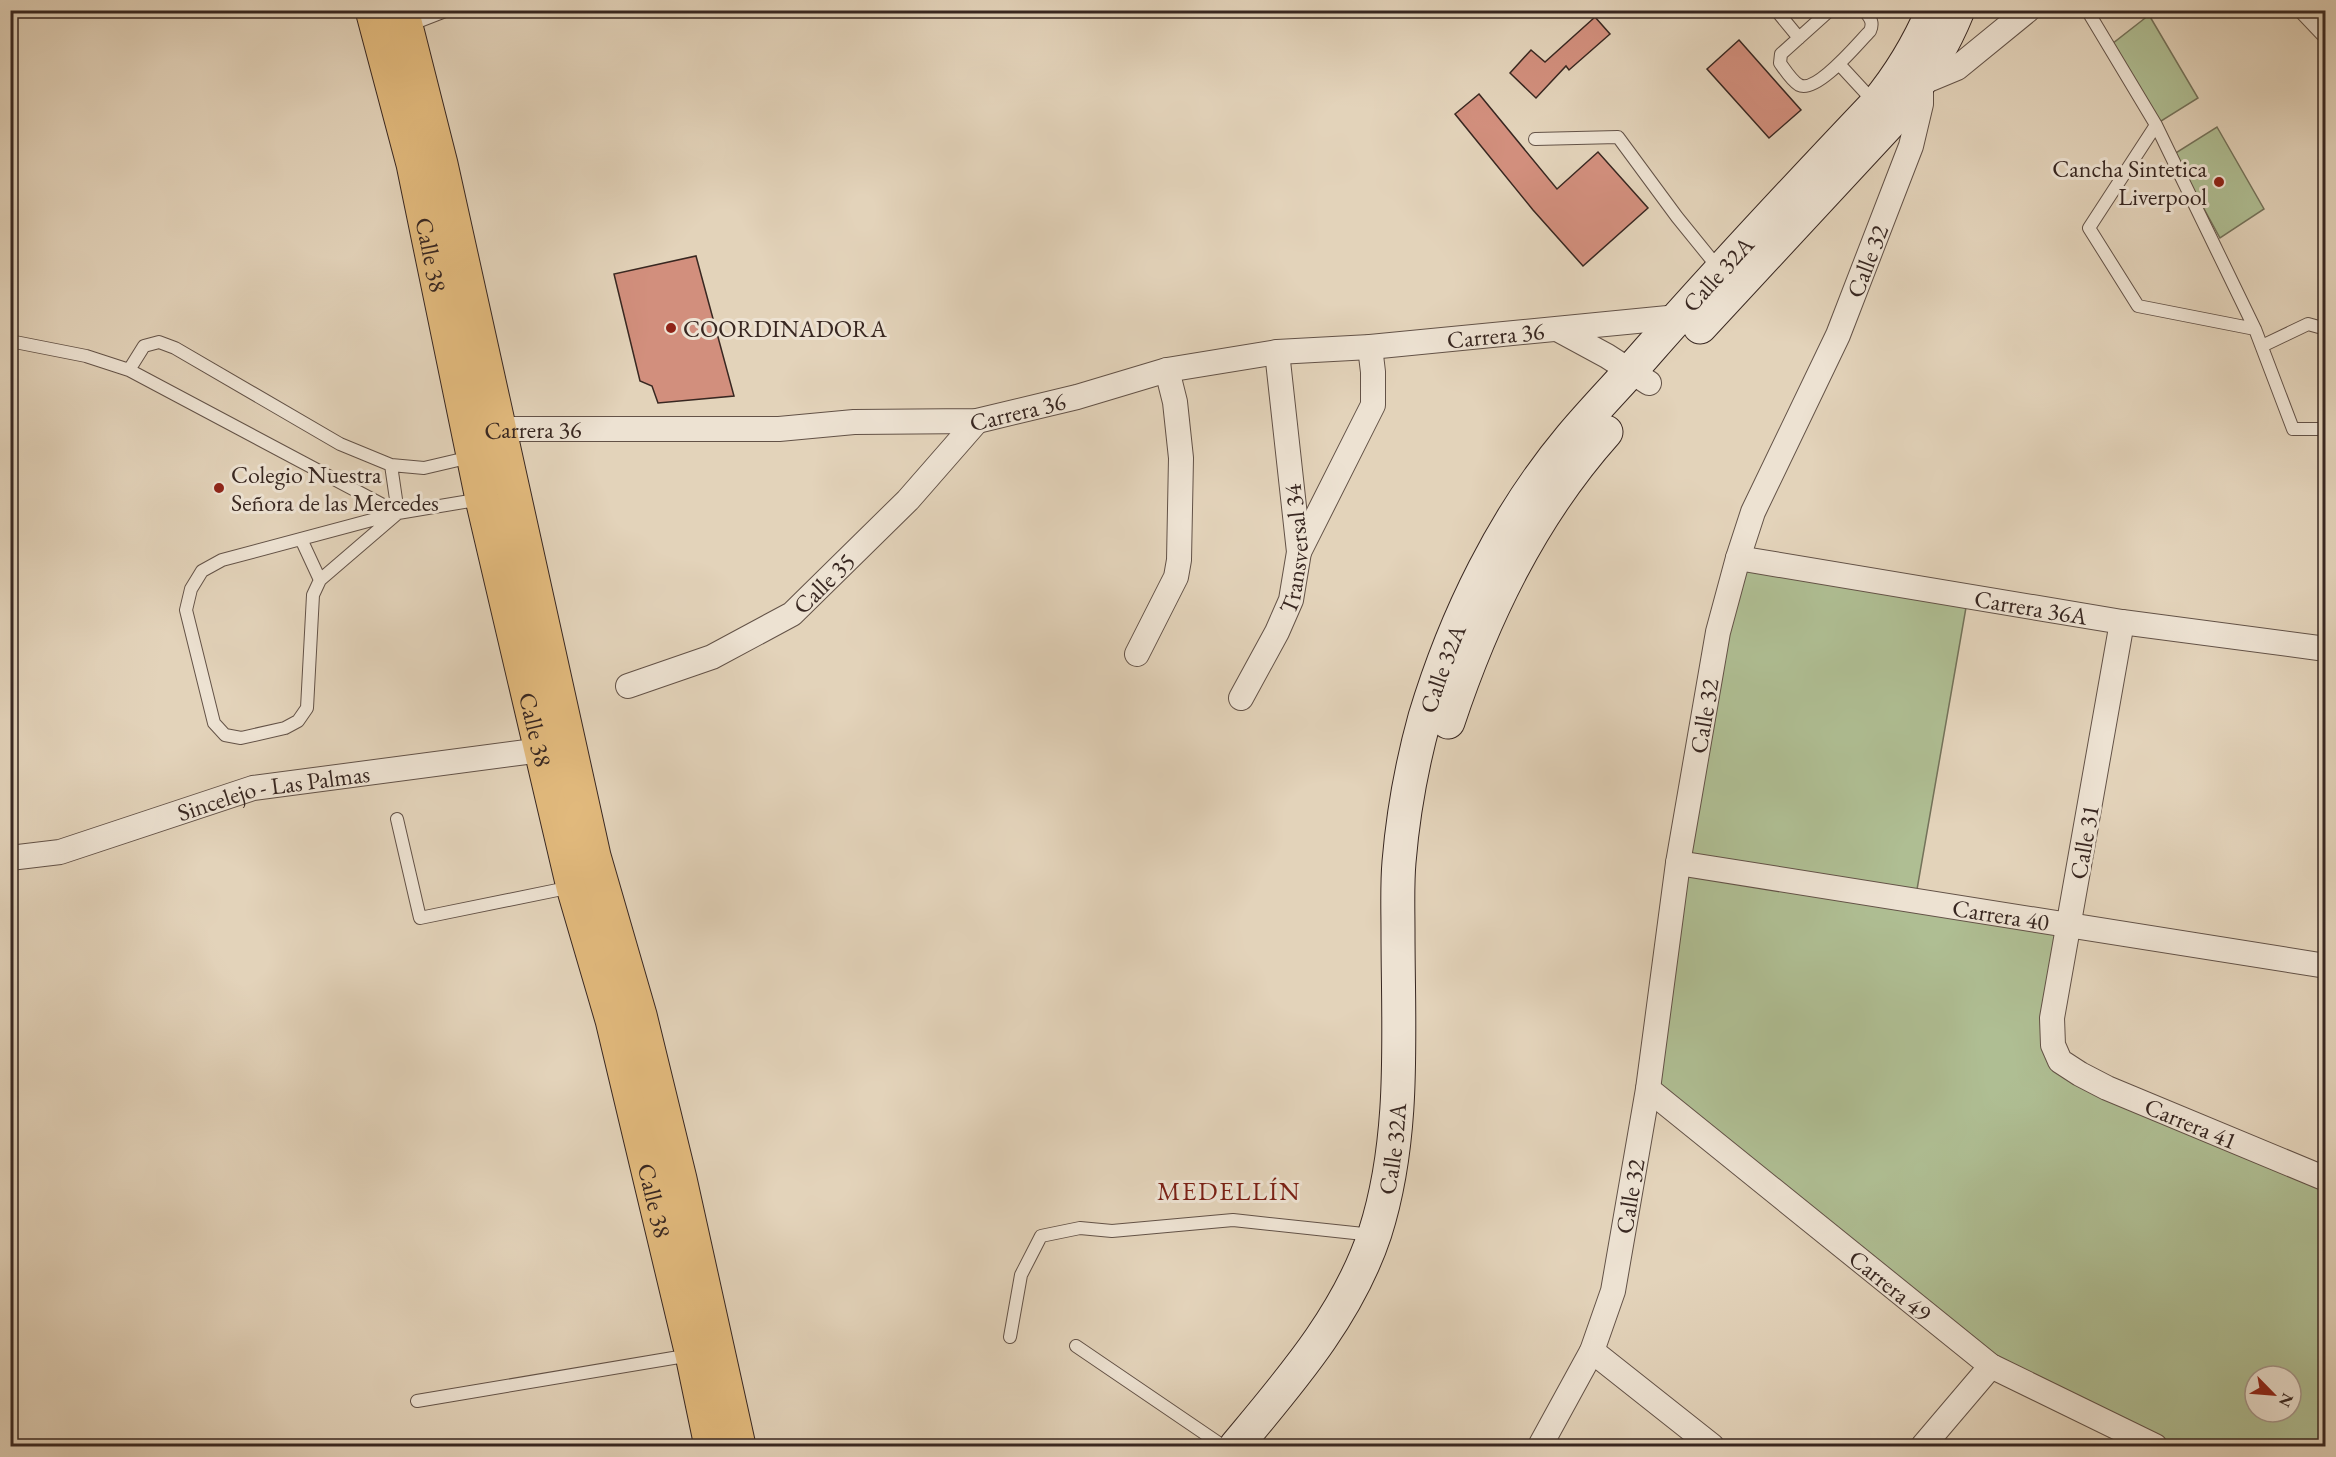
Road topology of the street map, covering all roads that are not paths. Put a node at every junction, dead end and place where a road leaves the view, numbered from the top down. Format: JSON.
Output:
{"nodes":[{"id":1,"x":372,"y":10,"type":"edge"},
{"id":2,"x":448,"y":10,"type":"edge"},
{"id":3,"x":1776,"y":10,"type":"edge"},
{"id":4,"x":1830,"y":10,"type":"edge"},
{"id":5,"x":1864,"y":10,"type":"edge"},
{"id":6,"x":1934,"y":10,"type":"edge"},
{"id":7,"x":1940,"y":10,"type":"edge"},
{"id":8,"x":1958,"y":10,"type":"edge"},
{"id":9,"x":2028,"y":10,"type":"edge"},
{"id":10,"x":2087,"y":10,"type":"edge"},
{"id":11,"x":2307,"y":10,"type":"edge"},
{"id":12,"x":404,"y":18,"type":"edge"},
{"id":13,"x":2325,"y":30,"type":"edge"},
{"id":14,"x":1799,"y":38,"type":"junction"},
{"id":15,"x":1839,"y":64,"type":"junction"},
{"id":16,"x":1921,"y":83,"type":"junction"},
{"id":17,"x":1876,"y":104,"type":"junction"},
{"id":18,"x":2156,"y":125,"type":"junction"},
{"id":19,"x":1535,"y":139,"type":"dead end"},
{"id":20,"x":1832,"y":150,"type":"junction"},
{"id":21,"x":1720,"y":271,"type":"junction"},
{"id":22,"x":1678,"y":317,"type":"junction"},
{"id":23,"x":1614,"y":324,"type":"junction"},
{"id":24,"x":2255,"y":329,"type":"junction"},
{"id":25,"x":2325,"y":329,"type":"edge"},
{"id":26,"x":1559,"y":330,"type":"junction"},
{"id":27,"x":10,"y":341,"type":"edge"},
{"id":28,"x":2262,"y":346,"type":"junction"},
{"id":29,"x":1370,"y":347,"type":"junction"},
{"id":30,"x":1277,"y":352,"type":"junction"},
{"id":31,"x":129,"y":370,"type":"junction"},
{"id":32,"x":1167,"y":370,"type":"junction"},
{"id":33,"x":1629,"y":370,"type":"junction"},
{"id":34,"x":977,"y":421,"type":"junction"},
{"id":35,"x":2325,"y":429,"type":"edge"},
{"id":36,"x":487,"y":446,"type":"junction"},
{"id":37,"x":392,"y":465,"type":"junction"},
{"id":38,"x":497,"y":496,"type":"junction"},
{"id":39,"x":398,"y":513,"type":"junction"},
{"id":40,"x":301,"y":539,"type":"junction"},
{"id":41,"x":1299,"y":552,"type":"junction"},
{"id":42,"x":1738,"y":558,"type":"junction"},
{"id":43,"x":320,"y":580,"type":"junction"},
{"id":44,"x":2122,"y":622,"type":"junction"},
{"id":45,"x":2325,"y":649,"type":"edge"},
{"id":46,"x":1137,"y":654,"type":"dead end"},
{"id":47,"x":628,"y":686,"type":"dead end"},
{"id":48,"x":1241,"y":698,"type":"dead end"},
{"id":49,"x":542,"y":750,"type":"junction"},
{"id":50,"x":397,"y":819,"type":"dead end"},
{"id":51,"x":10,"y":858,"type":"edge"},
{"id":52,"x":1678,"y":863,"type":"junction"},
{"id":53,"x":573,"y":887,"type":"junction"},
{"id":54,"x":2069,"y":927,"type":"junction"},
{"id":55,"x":2325,"y":966,"type":"edge"},
{"id":56,"x":2060,"y":1060,"type":"joint"},
{"id":57,"x":1648,"y":1089,"type":"junction"},
{"id":58,"x":2325,"y":1179,"type":"edge"},
{"id":59,"x":1374,"y":1236,"type":"junction"},
{"id":60,"x":1010,"y":1337,"type":"dead end"},
{"id":61,"x":1076,"y":1346,"type":"dead end"},
{"id":62,"x":1592,"y":1351,"type":"junction"},
{"id":63,"x":692,"y":1355,"type":"junction"},
{"id":64,"x":1991,"y":1366,"type":"junction"},
{"id":65,"x":417,"y":1401,"type":"dead end"},
{"id":66,"x":711,"y":1446,"type":"edge"},
{"id":67,"x":740,"y":1446,"type":"edge"},
{"id":68,"x":1223,"y":1446,"type":"edge"},
{"id":69,"x":1236,"y":1446,"type":"edge"},
{"id":70,"x":1264,"y":1446,"type":"edge"},
{"id":71,"x":1540,"y":1446,"type":"edge"},
{"id":72,"x":1712,"y":1446,"type":"edge"},
{"id":73,"x":1923,"y":1446,"type":"edge"},
{"id":74,"x":2155,"y":1446,"type":"edge"}],
"edges":[{"from":1,"to":36,"type":"highway","name":"Calle 38"},
{"from":2,"to":12,"type":"lane"},
{"from":3,"to":14,"type":"lane"},
{"from":4,"to":14,"type":"lane"},
{"from":5,"to":15,"type":"lane"},
{"from":6,"to":17,"type":"main road","name":"Calle 32A"},
{"from":7,"to":16,"type":"main road"},
{"from":8,"to":16,"type":"main road","name":"Calle 32"},
{"from":9,"to":16,"type":"street"},
{"from":10,"to":18,"type":"lane"},
{"from":11,"to":13,"type":"street"},
{"from":12,"to":36,"type":"highway","name":"Calle 38"},
{"from":14,"to":15,"type":"lane"},
{"from":15,"to":17,"type":"lane"},
{"from":16,"to":20,"type":"main road"},
{"from":16,"to":33,"type":"main road","name":"Calle 32A"},
{"from":16,"to":42,"type":"street","name":"Calle 32"},
{"from":17,"to":20,"type":"main road","name":"Calle 32A"},
{"from":18,"to":24,"type":"lane"},
{"from":18,"to":24,"type":"lane"},
{"from":19,"to":21,"type":"lane"},
{"from":20,"to":21,"type":"main road","name":"Calle 32A"},
{"from":21,"to":22,"type":"main road","name":"Calle 32A"},
{"from":22,"to":23,"type":"street","name":"Carrera 36"},
{"from":22,"to":33,"type":"main road","name":"Calle 32A"},
{"from":23,"to":26,"type":"street","name":"Carrera 36"},
{"from":23,"to":33,"type":"street"},
{"from":24,"to":28,"type":"lane"},
{"from":25,"to":28,"type":"lane"},
{"from":26,"to":29,"type":"street","name":"Carrera 36"},
{"from":26,"to":33,"type":"street","name":"Carrera 36"},
{"from":27,"to":31,"type":"lane"},
{"from":28,"to":35,"type":"lane"},
{"from":29,"to":30,"type":"street","name":"Carrera 36"},
{"from":29,"to":41,"type":"street"},
{"from":30,"to":32,"type":"street","name":"Carrera 36"},
{"from":30,"to":41,"type":"street","name":"Transversal 34"},
{"from":31,"to":37,"type":"lane"},
{"from":31,"to":39,"type":"lane"},
{"from":32,"to":34,"type":"street","name":"Carrera 36"},
{"from":32,"to":46,"type":"street"},
{"from":33,"to":59,"type":"main road","name":"Calle 32A"},
{"from":33,"to":70,"type":"main road","name":"Calle 32A"},
{"from":34,"to":36,"type":"street","name":"Carrera 36"},
{"from":34,"to":47,"type":"street","name":"Calle 35"},
{"from":36,"to":37,"type":"lane"},
{"from":36,"to":38,"type":"highway","name":"Calle 38"},
{"from":37,"to":39,"type":"lane"},
{"from":38,"to":39,"type":"lane"},
{"from":38,"to":49,"type":"highway","name":"Calle 38"},
{"from":38,"to":67,"type":"highway","name":"Calle 38"},
{"from":39,"to":40,"type":"lane"},
{"from":39,"to":43,"type":"lane"},
{"from":40,"to":43,"type":"lane"},
{"from":40,"to":43,"type":"lane"},
{"from":41,"to":48,"type":"street","name":"Transversal 34"},
{"from":42,"to":44,"type":"street","name":"Carrera 36A"},
{"from":42,"to":52,"type":"street","name":"Calle 32"},
{"from":44,"to":45,"type":"street","name":"Carrera 36A"},
{"from":44,"to":54,"type":"street","name":"Calle 31"},
{"from":49,"to":51,"type":"street","name":"Sincelejo - Las Palmas"},
{"from":49,"to":53,"type":"highway","name":"Calle 38"},
{"from":50,"to":53,"type":"lane"},
{"from":52,"to":54,"type":"street","name":"Carrera 40"},
{"from":52,"to":57,"type":"street","name":"Calle 32"},
{"from":53,"to":63,"type":"highway","name":"Calle 38"},
{"from":54,"to":55,"type":"street","name":"Carrera 40"},
{"from":54,"to":56,"type":"street","name":"Calle 31"},
{"from":56,"to":58,"type":"street","name":"Carrera 41"},
{"from":57,"to":62,"type":"street","name":"Calle 32"},
{"from":57,"to":64,"type":"street","name":"Carrera 49"},
{"from":59,"to":60,"type":"lane"},
{"from":59,"to":69,"type":"main road","name":"Calle 32A"},
{"from":61,"to":68,"type":"lane"},
{"from":62,"to":71,"type":"street","name":"Calle 32"},
{"from":62,"to":72,"type":"street"},
{"from":63,"to":65,"type":"lane"},
{"from":63,"to":66,"type":"highway","name":"Calle 38"},
{"from":64,"to":73,"type":"street"},
{"from":64,"to":74,"type":"street","name":"Carrera 49"}]}
